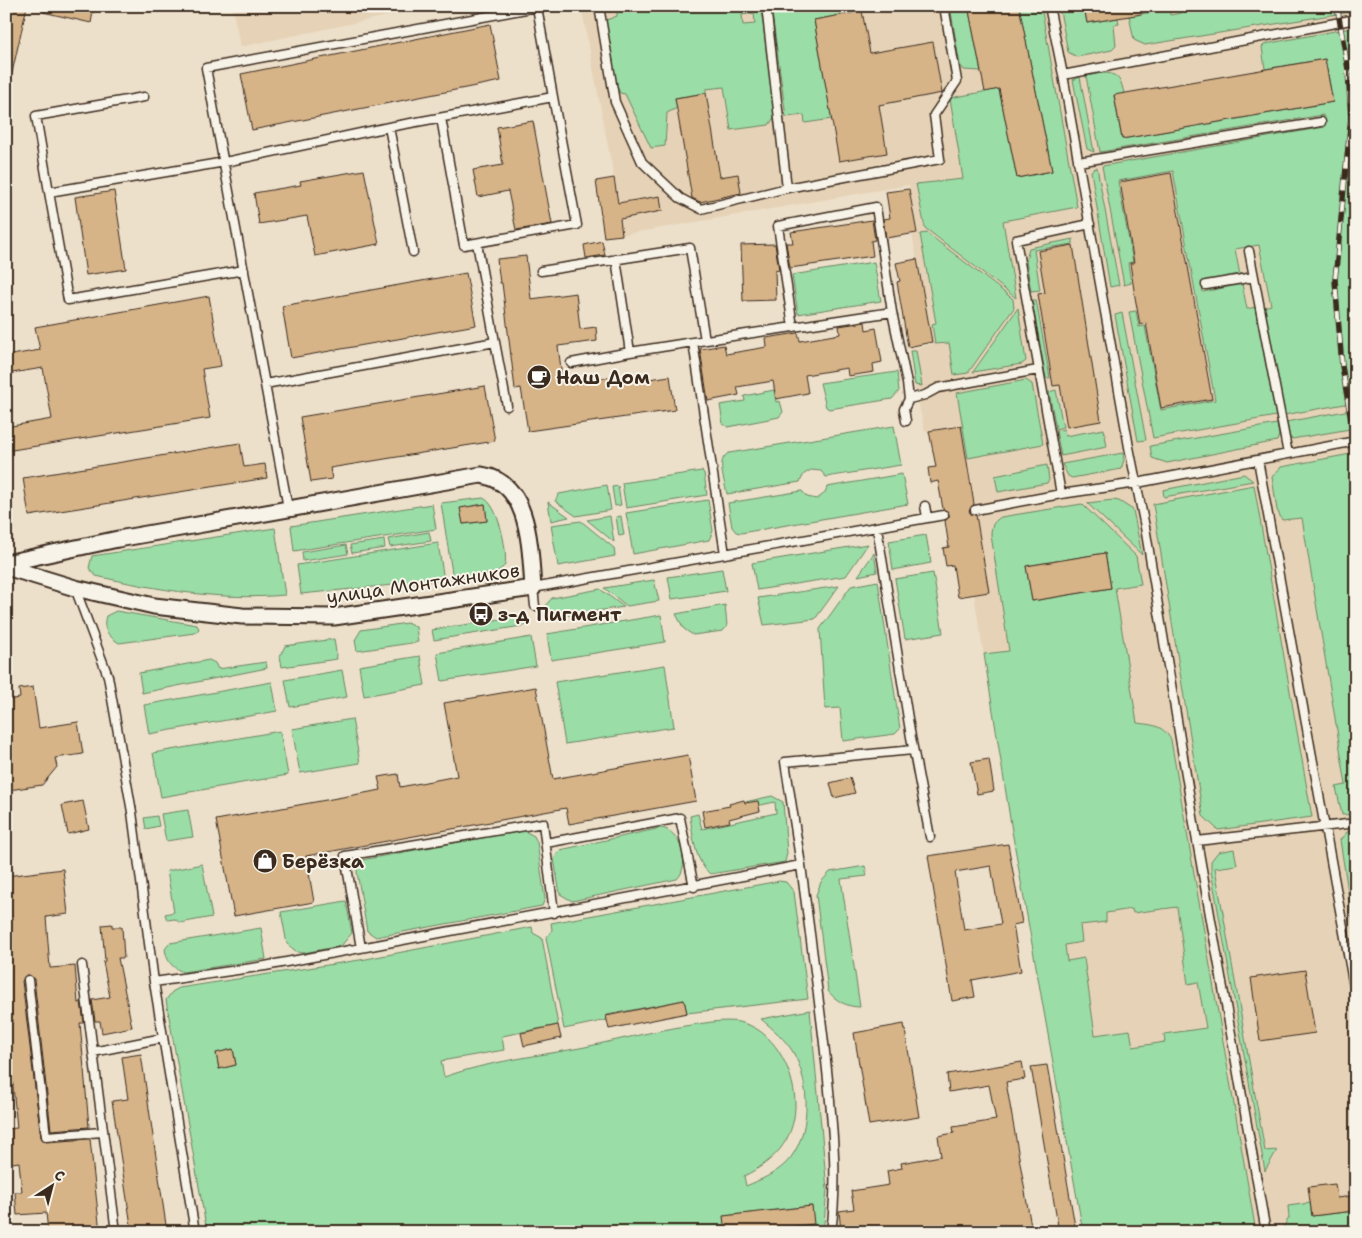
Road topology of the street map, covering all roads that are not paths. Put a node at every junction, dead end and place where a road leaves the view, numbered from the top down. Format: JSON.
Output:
{"nodes":[{"id":1,"x":598,"y":6,"type":"edge"},
{"id":2,"x":766,"y":6,"type":"edge"},
{"id":3,"x":944,"y":6,"type":"edge"},
{"id":4,"x":1049,"y":6,"type":"edge"},
{"id":5,"x":1356,"y":19,"type":"edge"},
{"id":6,"x":1063,"y":75,"type":"junction"},
{"id":7,"x":553,"y":97,"type":"junction"},
{"id":8,"x":144,"y":98,"type":"dead end"},
{"id":9,"x":441,"y":118,"type":"junction"},
{"id":10,"x":1321,"y":122,"type":"dead end"},
{"id":11,"x":389,"y":127,"type":"junction"},
{"id":12,"x":225,"y":162,"type":"junction"},
{"id":13,"x":1078,"y":162,"type":"junction"},
{"id":14,"x":787,"y":188,"type":"junction"},
{"id":15,"x":49,"y":192,"type":"junction"},
{"id":16,"x":1090,"y":224,"type":"junction"},
{"id":17,"x":477,"y":243,"type":"junction"},
{"id":18,"x":1249,"y":251,"type":"dead end"},
{"id":19,"x":412,"y":252,"type":"dead end"},
{"id":20,"x":616,"y":259,"type":"junction"},
{"id":21,"x":244,"y":270,"type":"junction"},
{"id":22,"x":541,"y":271,"type":"dead end"},
{"id":23,"x":1254,"y":276,"type":"junction"},
{"id":24,"x":1206,"y":285,"type":"dead end"},
{"id":25,"x":892,"y":312,"type":"junction"},
{"id":26,"x":793,"y":327,"type":"junction"},
{"id":27,"x":705,"y":340,"type":"junction"},
{"id":28,"x":495,"y":342,"type":"junction"},
{"id":29,"x":692,"y":342,"type":"junction"},
{"id":30,"x":630,"y":352,"type":"junction"},
{"id":31,"x":572,"y":362,"type":"dead end"},
{"id":32,"x":1038,"y":370,"type":"junction"},
{"id":33,"x":265,"y":384,"type":"junction"},
{"id":34,"x":909,"y":399,"type":"junction"},
{"id":35,"x":507,"y":406,"type":"dead end"},
{"id":36,"x":906,"y":421,"type":"dead end"},
{"id":37,"x":1356,"y":441,"type":"edge"},
{"id":38,"x":1288,"y":454,"type":"junction"},
{"id":39,"x":1258,"y":460,"type":"junction"},
{"id":40,"x":1137,"y":482,"type":"junction"},
{"id":41,"x":1061,"y":494,"type":"junction"},
{"id":42,"x":924,"y":506,"type":"dead end"},
{"id":43,"x":288,"y":508,"type":"junction"},
{"id":44,"x":975,"y":510,"type":"dead end"},
{"id":45,"x":944,"y":515,"type":"dead end"},
{"id":46,"x":927,"y":517,"type":"junction"},
{"id":47,"x":877,"y":528,"type":"junction"},
{"id":48,"x":725,"y":554,"type":"junction"},
{"id":49,"x":6,"y":563,"type":"edge"},
{"id":50,"x":6,"y":567,"type":"edge"},
{"id":51,"x":75,"y":588,"type":"junction"},
{"id":52,"x":533,"y":588,"type":"junction"},
{"id":53,"x":535,"y":606,"type":"dead end"},
{"id":54,"x":913,"y":750,"type":"junction"},
{"id":55,"x":1356,"y":823,"type":"edge"},
{"id":56,"x":1325,"y":827,"type":"junction"},
{"id":57,"x":930,"y":838,"type":"dead end"},
{"id":58,"x":1197,"y":841,"type":"junction"},
{"id":59,"x":546,"y":843,"type":"junction"},
{"id":60,"x":801,"y":866,"type":"junction"},
{"id":61,"x":694,"y":887,"type":"junction"},
{"id":62,"x":554,"y":913,"type":"junction"},
{"id":63,"x":361,"y":948,"type":"junction"},
{"id":64,"x":82,"y":965,"type":"dead end"},
{"id":65,"x":28,"y":980,"type":"dead end"},
{"id":66,"x":154,"y":982,"type":"junction"},
{"id":67,"x":1356,"y":998,"type":"edge"},
{"id":68,"x":163,"y":1038,"type":"junction"},
{"id":69,"x":93,"y":1052,"type":"junction"},
{"id":70,"x":103,"y":1132,"type":"junction"},
{"id":71,"x":116,"y":1232,"type":"edge"},
{"id":72,"x":195,"y":1232,"type":"edge"},
{"id":73,"x":830,"y":1232,"type":"edge"},
{"id":74,"x":1266,"y":1232,"type":"edge"}],
"edges":[{"from":1,"to":14,"type":"lane"},
{"from":2,"to":14,"type":"lane"},
{"from":3,"to":14,"type":"lane"},
{"from":4,"to":6,"type":"lane"},
{"from":5,"to":6,"type":"lane"},
{"from":6,"to":13,"type":"lane"},
{"from":7,"to":9,"type":"lane"},
{"from":7,"to":12,"type":"lane"},
{"from":7,"to":17,"type":"lane"},
{"from":8,"to":15,"type":"lane"},
{"from":9,"to":11,"type":"lane"},
{"from":9,"to":17,"type":"lane"},
{"from":10,"to":13,"type":"lane"},
{"from":11,"to":12,"type":"lane"},
{"from":11,"to":19,"type":"lane"},
{"from":12,"to":15,"type":"lane"},
{"from":12,"to":21,"type":"lane"},
{"from":13,"to":16,"type":"lane"},
{"from":15,"to":21,"type":"lane"},
{"from":16,"to":32,"type":"lane"},
{"from":16,"to":40,"type":"lane"},
{"from":17,"to":28,"type":"lane"},
{"from":18,"to":23,"type":"lane"},
{"from":20,"to":22,"type":"lane"},
{"from":20,"to":27,"type":"lane"},
{"from":20,"to":30,"type":"lane"},
{"from":21,"to":33,"type":"lane"},
{"from":23,"to":24,"type":"lane"},
{"from":23,"to":38,"type":"lane"},
{"from":25,"to":26,"type":"lane"},
{"from":25,"to":26,"type":"lane"},
{"from":25,"to":34,"type":"lane"},
{"from":26,"to":27,"type":"lane"},
{"from":27,"to":29,"type":"lane"},
{"from":28,"to":33,"type":"lane"},
{"from":28,"to":35,"type":"lane"},
{"from":29,"to":30,"type":"lane"},
{"from":29,"to":48,"type":"lane"},
{"from":30,"to":31,"type":"lane"},
{"from":32,"to":34,"type":"lane"},
{"from":32,"to":41,"type":"lane"},
{"from":33,"to":43,"type":"lane"},
{"from":34,"to":36,"type":"lane"},
{"from":37,"to":38,"type":"lane"},
{"from":38,"to":39,"type":"lane"},
{"from":39,"to":40,"type":"lane"},
{"from":39,"to":56,"type":"lane"},
{"from":40,"to":41,"type":"lane"},
{"from":40,"to":58,"type":"lane"},
{"from":41,"to":44,"type":"lane"},
{"from":42,"to":46,"type":"lane"},
{"from":43,"to":49,"type":"street","name":"улица Монтажников"},
{"from":43,"to":52,"type":"street","name":"улица Монтажников"},
{"from":45,"to":46,"type":"lane"},
{"from":46,"to":47,"type":"lane"},
{"from":47,"to":48,"type":"lane"},
{"from":47,"to":54,"type":"lane"},
{"from":48,"to":52,"type":"lane"},
{"from":50,"to":51,"type":"street","name":"улица Монтажников"},
{"from":51,"to":52,"type":"street","name":"улица Монтажников"},
{"from":51,"to":66,"type":"lane"},
{"from":52,"to":53,"type":"lane"},
{"from":54,"to":57,"type":"lane"},
{"from":54,"to":60,"type":"lane"},
{"from":55,"to":56,"type":"lane"},
{"from":56,"to":58,"type":"lane"},
{"from":56,"to":67,"type":"lane"},
{"from":58,"to":74,"type":"lane"},
{"from":59,"to":61,"type":"lane"},
{"from":59,"to":62,"type":"lane"},
{"from":59,"to":63,"type":"lane"},
{"from":60,"to":61,"type":"lane"},
{"from":60,"to":73,"type":"lane"},
{"from":61,"to":62,"type":"lane"},
{"from":62,"to":63,"type":"lane"},
{"from":63,"to":66,"type":"lane"},
{"from":64,"to":69,"type":"lane"},
{"from":65,"to":70,"type":"lane"},
{"from":66,"to":68,"type":"lane"},
{"from":68,"to":69,"type":"lane"},
{"from":68,"to":72,"type":"lane"},
{"from":69,"to":70,"type":"lane"},
{"from":70,"to":71,"type":"lane"}]}
